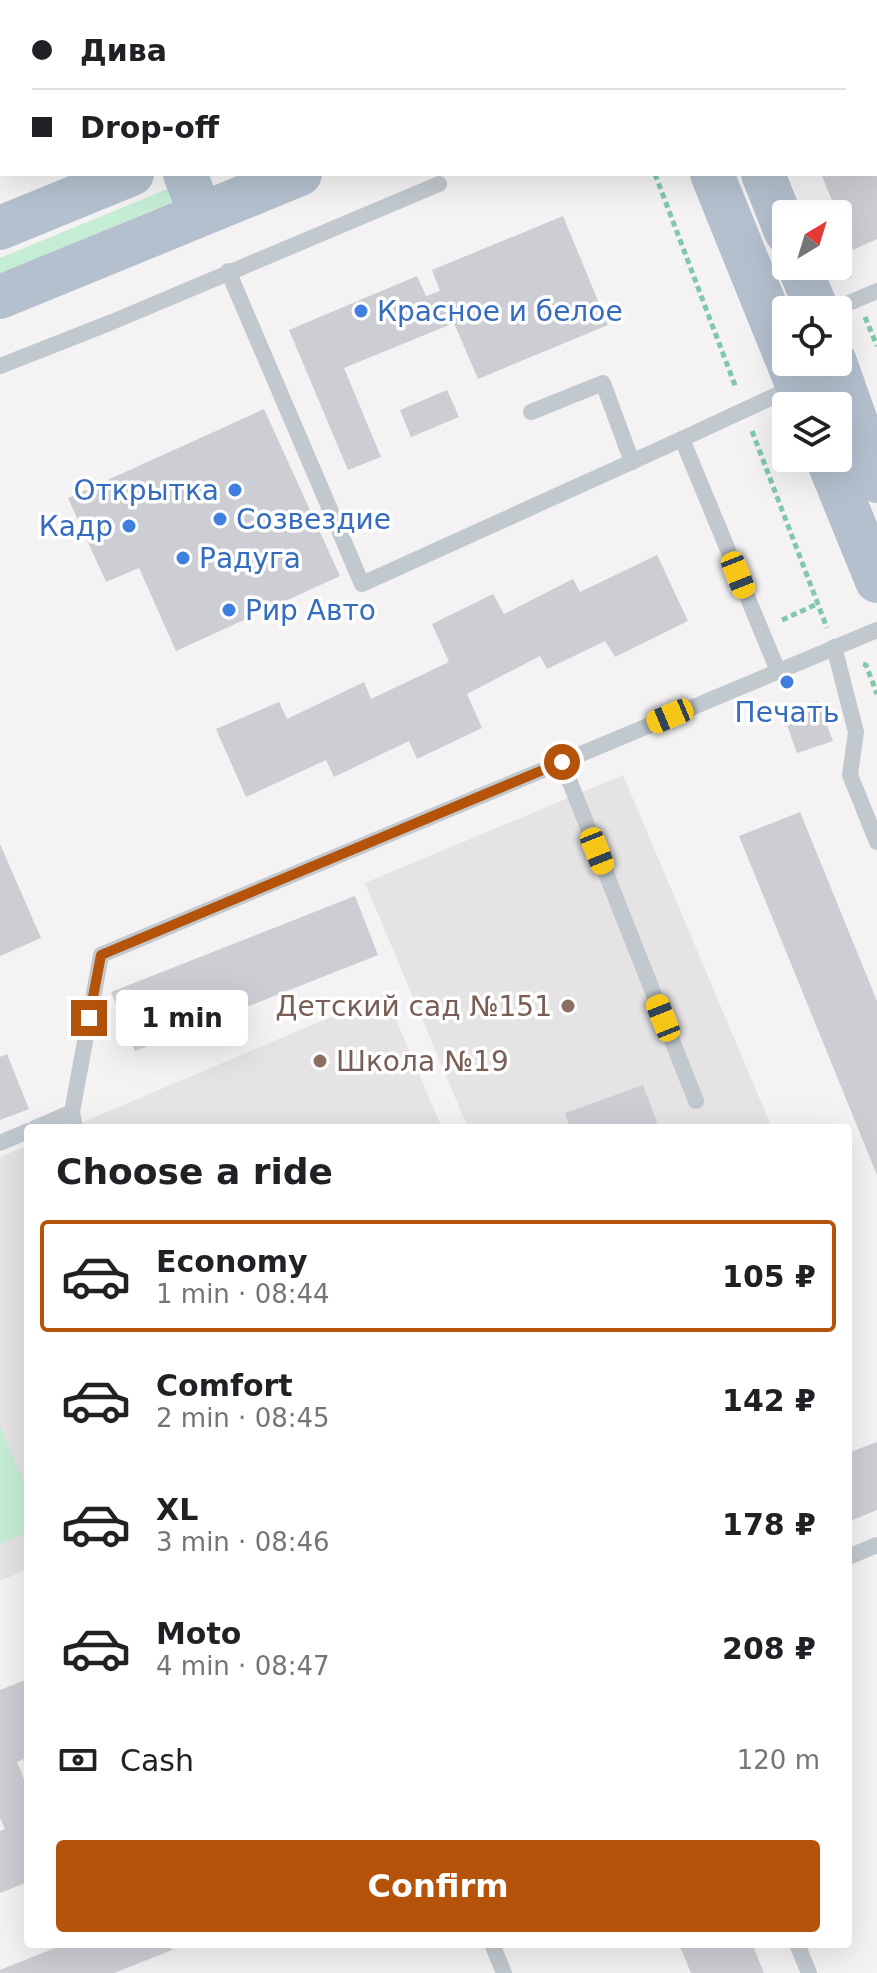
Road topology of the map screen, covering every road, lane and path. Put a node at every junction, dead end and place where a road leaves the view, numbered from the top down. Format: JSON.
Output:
{"nodes":[{"id":1,"x":127,"y":176,"type":"edge"},
{"id":2,"x":186,"y":176,"type":"edge"},
{"id":3,"x":295,"y":176,"type":"edge"},
{"id":4,"x":656,"y":176,"type":"edge"},
{"id":5,"x":713,"y":176,"type":"edge"},
{"id":6,"x":764,"y":176,"type":"edge"},
{"id":7,"x":439,"y":184,"type":"dead end"},
{"id":8,"x":773,"y":200,"type":"edge"},
{"id":9,"x":201,"y":214,"type":"junction"},
{"id":10,"x":0,"y":228,"type":"edge"},
{"id":11,"x":228,"y":271,"type":"junction"},
{"id":12,"x":877,"y":291,"type":"edge"},
{"id":13,"x":0,"y":297,"type":"edge"},
{"id":14,"x":852,"y":302,"type":"edge"},
{"id":15,"x":772,"y":319,"type":"edge"},
{"id":16,"x":0,"y":366,"type":"edge"},
{"id":17,"x":772,"y":375,"type":"edge"},
{"id":18,"x":840,"y":376,"type":"edge"},
{"id":19,"x":739,"y":396,"type":"dead end"},
{"id":20,"x":531,"y":412,"type":"dead end"},
{"id":21,"x":748,"y":421,"type":"dead end"},
{"id":22,"x":682,"y":439,"type":"junction"},
{"id":23,"x":632,"y":462,"type":"junction"},
{"id":24,"x":833,"y":472,"type":"edge"},
{"id":25,"x":877,"y":481,"type":"edge"},
{"id":26,"x":877,"y":581,"type":"edge"},
{"id":27,"x":817,"y":604,"type":"junction"},
{"id":28,"x":761,"y":629,"type":"junction"},
{"id":29,"x":877,"y":630,"type":"edge"},
{"id":30,"x":831,"y":640,"type":"junction"},
{"id":31,"x":778,"y":671,"type":"junction"},
{"id":32,"x":562,"y":762,"type":"junction"},
{"id":33,"x":877,"y":842,"type":"edge"},
{"id":34,"x":696,"y":1101,"type":"dead end"},
{"id":35,"x":73,"y":1120,"type":"edge"},
{"id":36,"x":24,"y":1133,"type":"edge"},
{"id":37,"x":0,"y":1143,"type":"edge"},
{"id":38,"x":877,"y":1545,"type":"edge"},
{"id":39,"x":852,"y":1555,"type":"edge"},
{"id":40,"x":494,"y":1948,"type":"edge"},
{"id":41,"x":799,"y":1948,"type":"edge"},
{"id":42,"x":504,"y":1973,"type":"edge"},
{"id":43,"x":809,"y":1973,"type":"edge"}],
"edges":[{"from":1,"to":10,"type":"main road"},
{"from":2,"to":9,"type":"main road"},
{"from":3,"to":9,"type":"main road"},
{"from":4,"to":19,"type":"path"},
{"from":5,"to":15,"type":"main road"},
{"from":6,"to":8,"type":"main road"},
{"from":7,"to":11,"type":"lane"},
{"from":9,"to":13,"type":"main road"},
{"from":11,"to":16,"type":"lane"},
{"from":11,"to":23,"type":"lane"},
{"from":12,"to":14,"type":"lane"},
{"from":17,"to":22,"type":"lane"},
{"from":18,"to":25,"type":"main road"},
{"from":20,"to":23,"type":"lane"},
{"from":21,"to":27,"type":"path"},
{"from":22,"to":23,"type":"lane"},
{"from":22,"to":28,"type":"lane"},
{"from":24,"to":26,"type":"main road"},
{"from":27,"to":28,"type":"path"},
{"from":27,"to":30,"type":"path"},
{"from":28,"to":31,"type":"lane"},
{"from":29,"to":30,"type":"lane"},
{"from":30,"to":31,"type":"lane"},
{"from":30,"to":33,"type":"lane"},
{"from":31,"to":32,"type":"lane"},
{"from":32,"to":34,"type":"lane"},
{"from":32,"to":35,"type":"lane"},
{"from":36,"to":37,"type":"lane"},
{"from":38,"to":39,"type":"lane"},
{"from":40,"to":42,"type":"lane"},
{"from":41,"to":43,"type":"lane"}]}
